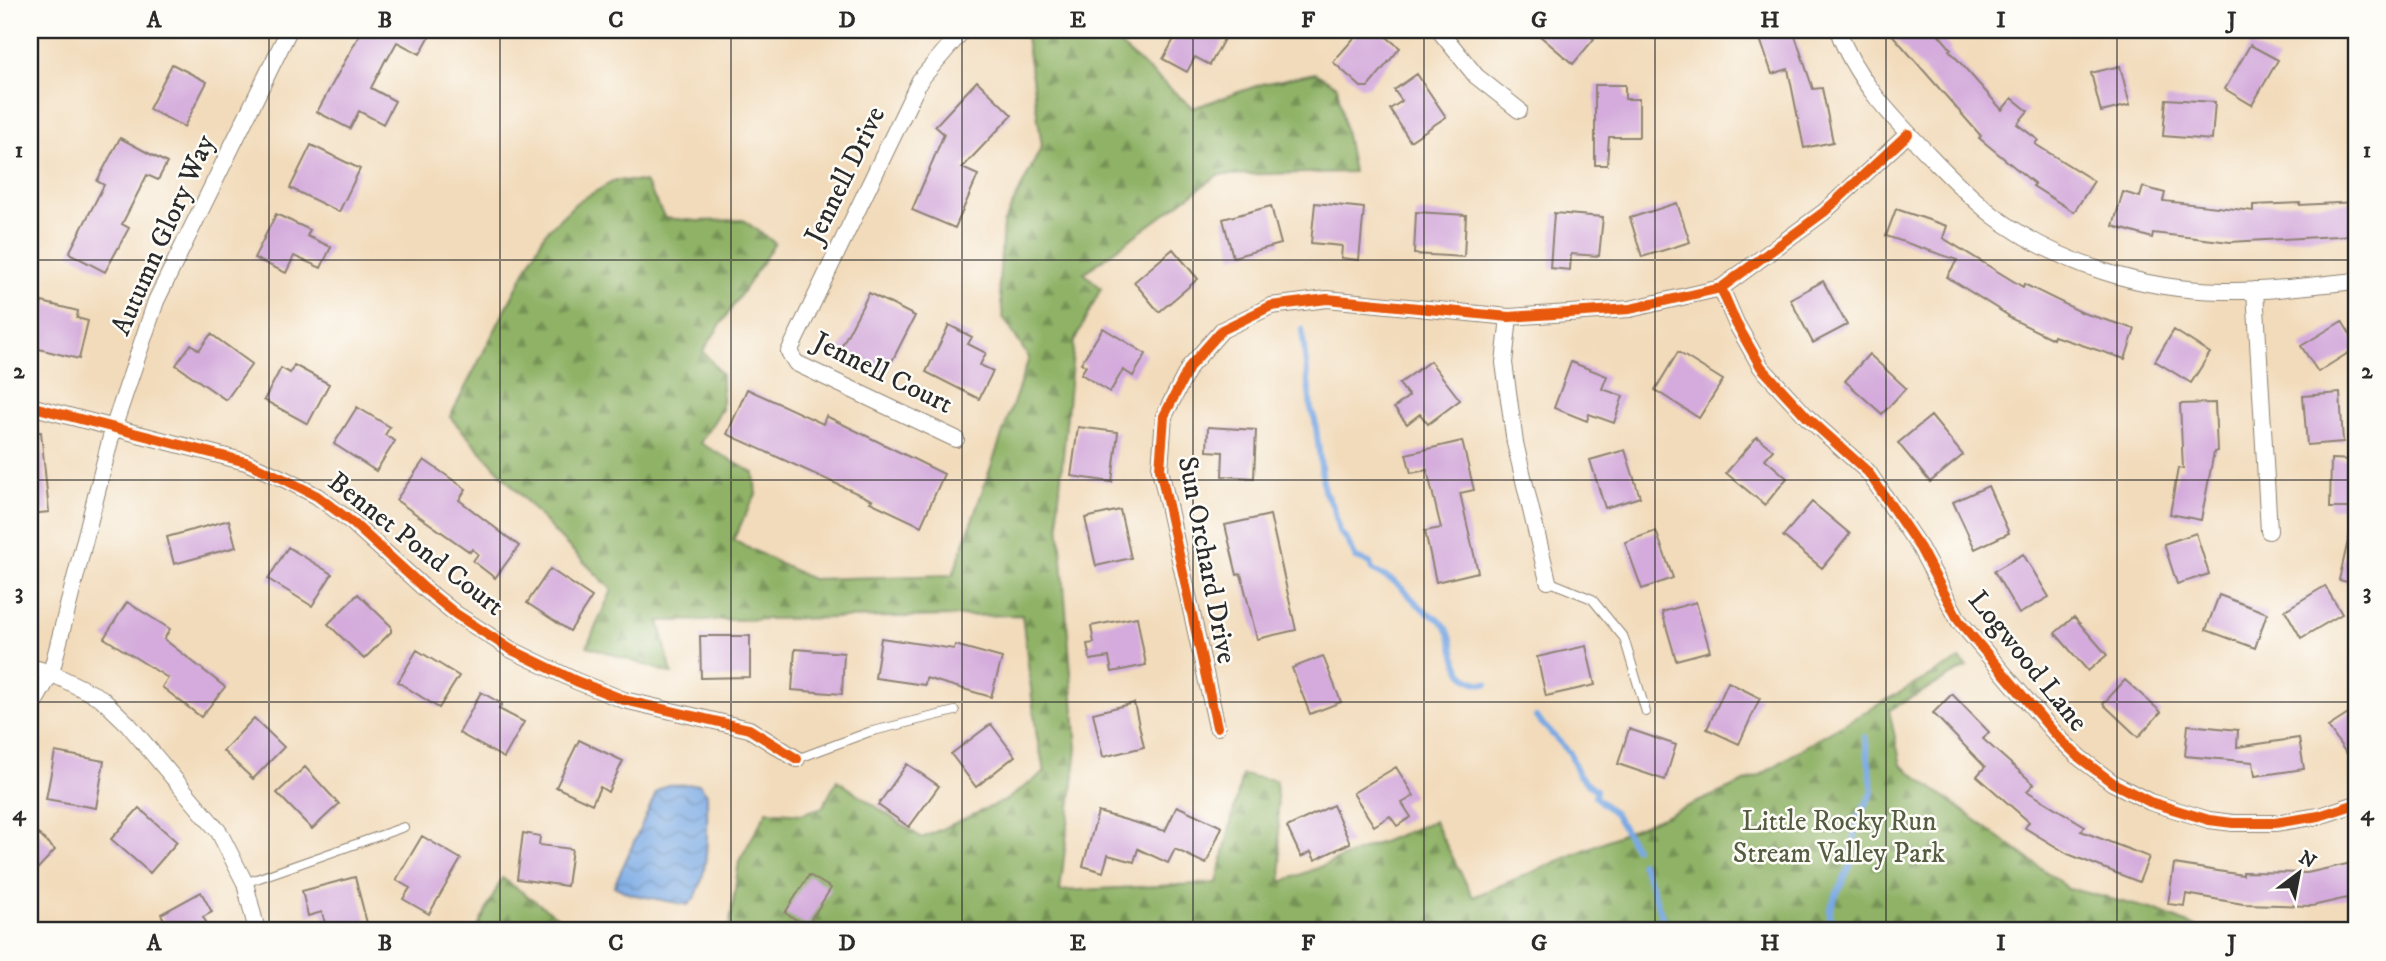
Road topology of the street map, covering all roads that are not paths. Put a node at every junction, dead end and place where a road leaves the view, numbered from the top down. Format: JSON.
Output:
{"nodes":[{"id":1,"x":289,"y":30,"type":"edge"},
{"id":2,"x":963,"y":30,"type":"edge"},
{"id":3,"x":1439,"y":30,"type":"edge"},
{"id":4,"x":1838,"y":30,"type":"edge"},
{"id":5,"x":1520,"y":110,"type":"dead end"},
{"id":6,"x":1908,"y":134,"type":"junction"},
{"id":7,"x":2356,"y":281,"type":"edge"},
{"id":8,"x":1721,"y":288,"type":"junction"},
{"id":9,"x":2255,"y":290,"type":"junction"},
{"id":10,"x":1509,"y":317,"type":"junction"},
{"id":11,"x":789,"y":352,"type":"joint"},
{"id":12,"x":30,"y":406,"type":"edge"},
{"id":13,"x":113,"y":429,"type":"junction"},
{"id":14,"x":956,"y":439,"type":"dead end"},
{"id":15,"x":2269,"y":531,"type":"dead end"},
{"id":16,"x":1548,"y":581,"type":"joint"},
{"id":17,"x":30,"y":667,"type":"edge"},
{"id":18,"x":51,"y":673,"type":"junction"},
{"id":19,"x":30,"y":710,"type":"edge"},
{"id":20,"x":955,"y":711,"type":"dead end"},
{"id":21,"x":1646,"y":712,"type":"dead end"},
{"id":22,"x":1217,"y":727,"type":"dead end"},
{"id":23,"x":797,"y":759,"type":"joint"},
{"id":24,"x":2356,"y":804,"type":"edge"},
{"id":25,"x":404,"y":827,"type":"dead end"},
{"id":26,"x":244,"y":883,"type":"junction"},
{"id":27,"x":257,"y":931,"type":"edge"}],
"edges":[{"from":1,"to":13,"type":"street","name":"Autumn Glory Way"},
{"from":2,"to":11,"type":"street","name":"Jennell Drive"},
{"from":3,"to":5,"type":"street"},
{"from":4,"to":6,"type":"street"},
{"from":6,"to":8,"type":"street","name":"Sun Orchard Drive"},
{"from":6,"to":9,"type":"street"},
{"from":7,"to":9,"type":"street"},
{"from":8,"to":10,"type":"street","name":"Sun Orchard Drive"},
{"from":8,"to":24,"type":"street","name":"Logwood Lane"},
{"from":9,"to":15,"type":"street"},
{"from":10,"to":16,"type":"street"},
{"from":10,"to":22,"type":"street","name":"Sun Orchard Drive"},
{"from":11,"to":14,"type":"street","name":"Jennell Court"},
{"from":12,"to":13,"type":"street","name":"Bennet Pond Court"},
{"from":13,"to":18,"type":"street","name":"Autumn Glory Way"},
{"from":13,"to":23,"type":"street","name":"Bennet Pond Court"},
{"from":16,"to":21,"type":"lane"},
{"from":17,"to":18,"type":"street"},
{"from":18,"to":19,"type":"street","name":"Autumn Glory Way"},
{"from":18,"to":26,"type":"street"},
{"from":20,"to":23,"type":"lane"},
{"from":25,"to":26,"type":"lane"},
{"from":26,"to":27,"type":"street"}]}
